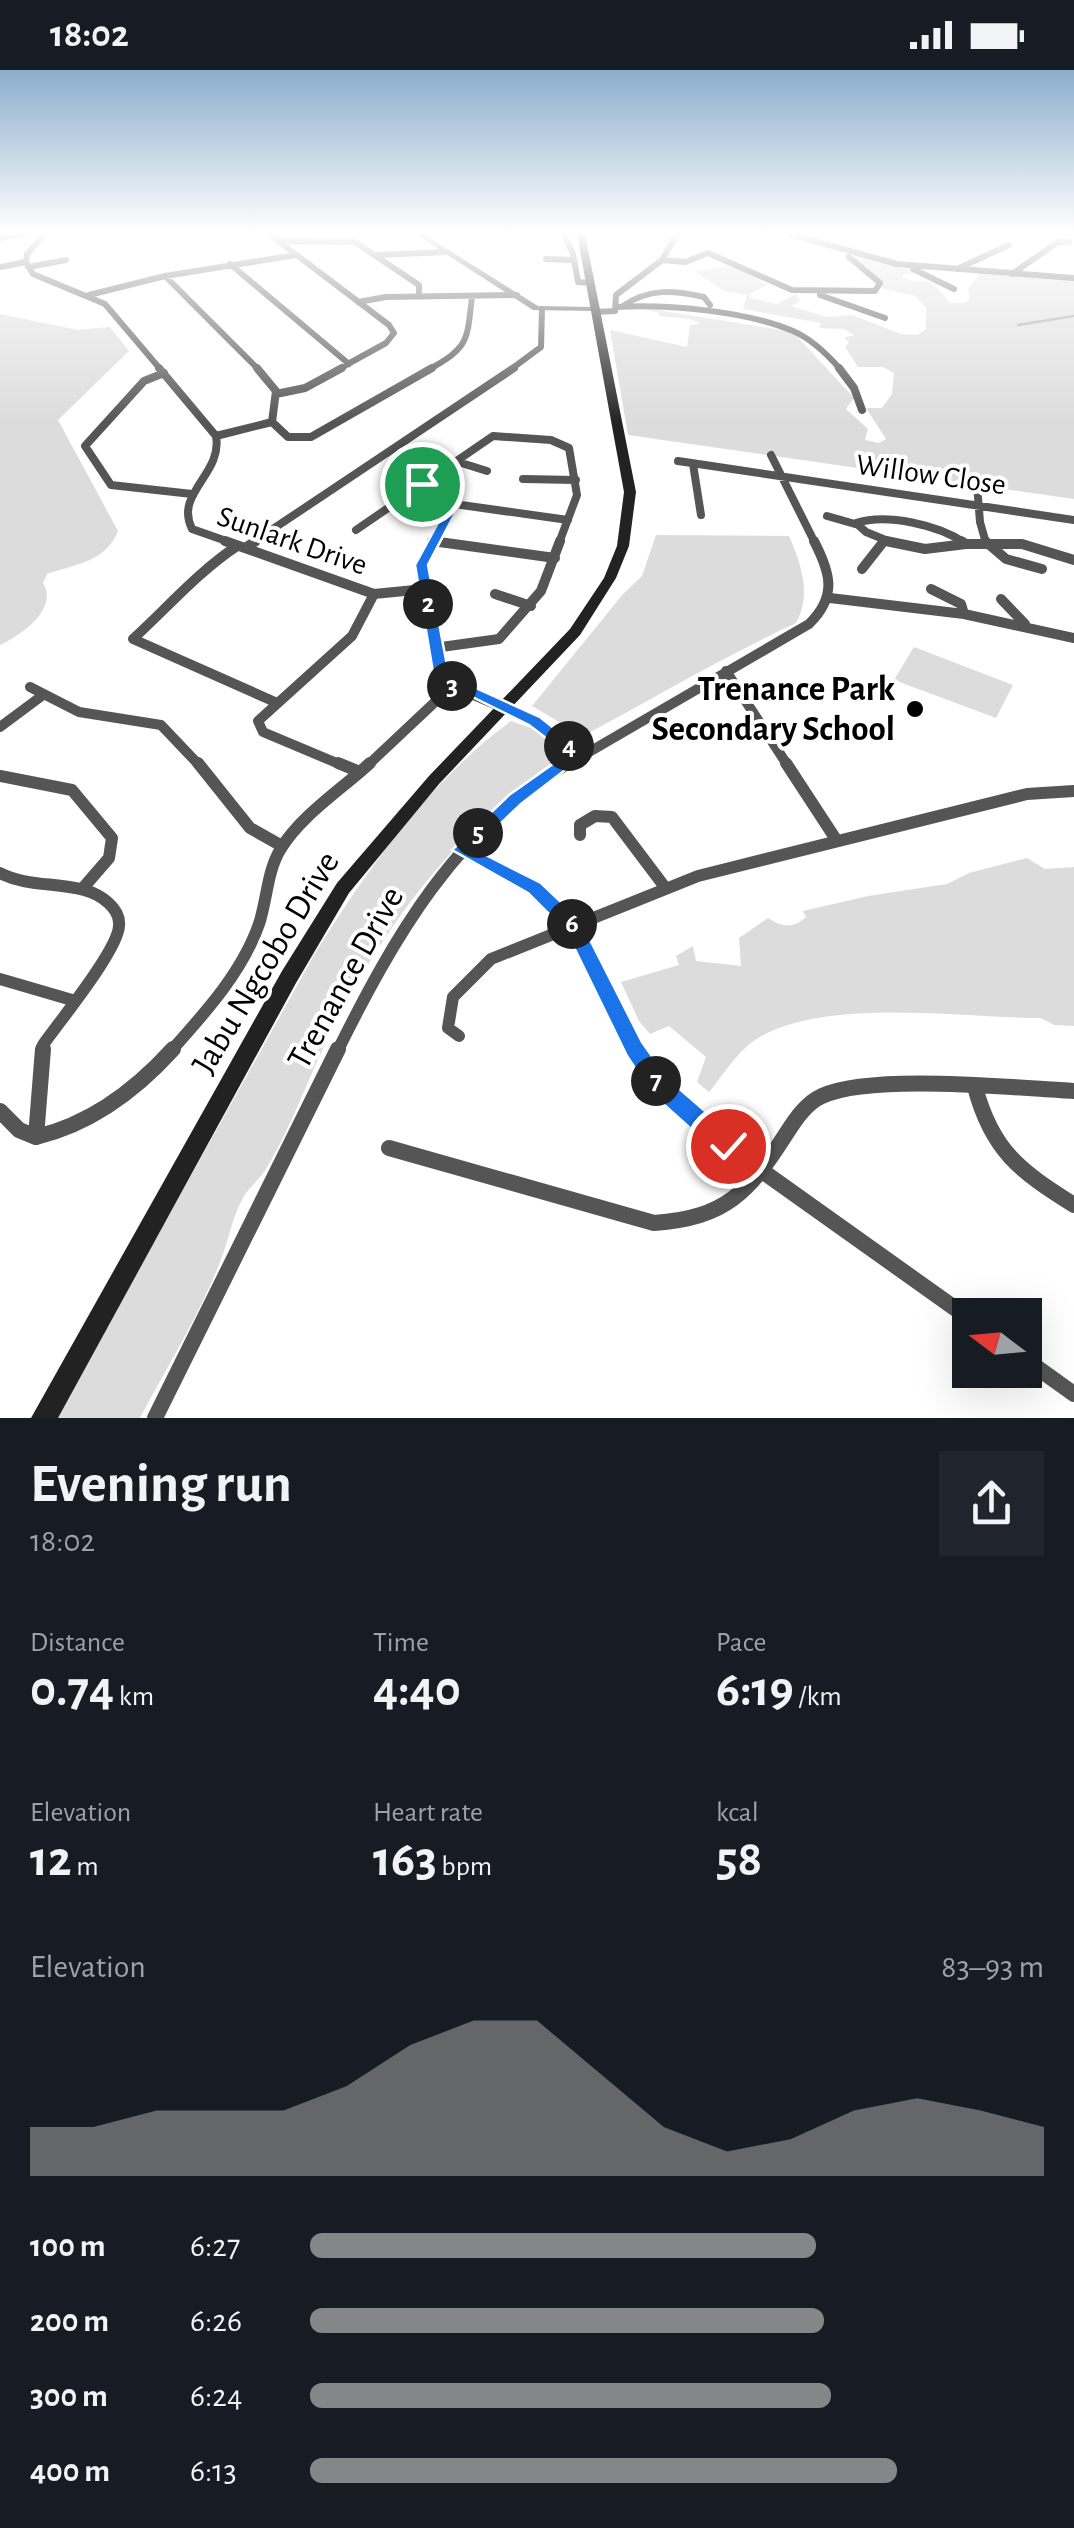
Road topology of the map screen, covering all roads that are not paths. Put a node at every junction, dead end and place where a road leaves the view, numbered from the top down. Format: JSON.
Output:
{"nodes":[{"id":1,"x":472,"y":296,"type":"edge"},
{"id":2,"x":91,"y":297,"type":"edge"},
{"id":3,"x":185,"y":297,"type":"edge"},
{"id":4,"x":269,"y":297,"type":"edge"},
{"id":5,"x":351,"y":297,"type":"edge"},
{"id":6,"x":419,"y":297,"type":"joint"},
{"id":7,"x":424,"y":297,"type":"edge"},
{"id":8,"x":519,"y":297,"type":"edge"},
{"id":9,"x":593,"y":297,"type":"edge"},
{"id":10,"x":619,"y":297,"type":"edge"},
{"id":11,"x":636,"y":297,"type":"edge"},
{"id":12,"x":697,"y":297,"type":"edge"},
{"id":13,"x":818,"y":297,"type":"edge"},
{"id":14,"x":358,"y":302,"type":"junction"},
{"id":15,"x":710,"y":305,"type":"dead end"},
{"id":16,"x":620,"y":306,"type":"junction"},
{"id":17,"x":542,"y":310,"type":"junction"},
{"id":18,"x":595,"y":310,"type":"junction"},
{"id":19,"x":885,"y":318,"type":"dead end"},
{"id":20,"x":349,"y":364,"type":"junction"},
{"id":21,"x":164,"y":373,"type":"junction"},
{"id":22,"x":276,"y":394,"type":"junction"},
{"id":23,"x":862,"y":410,"type":"dead end"},
{"id":24,"x":272,"y":422,"type":"junction"},
{"id":25,"x":216,"y":436,"type":"junction"},
{"id":26,"x":772,"y":455,"type":"dead end"},
{"id":27,"x":455,"y":461,"type":"junction"},
{"id":28,"x":678,"y":461,"type":"dead end"},
{"id":29,"x":693,"y":464,"type":"junction"},
{"id":30,"x":487,"y":471,"type":"dead end"},
{"id":31,"x":780,"y":476,"type":"junction"},
{"id":32,"x":523,"y":479,"type":"dead end"},
{"id":33,"x":576,"y":480,"type":"junction"},
{"id":34,"x":422,"y":484,"type":"junction"},
{"id":35,"x":977,"y":485,"type":"dead end"},
{"id":36,"x":192,"y":494,"type":"junction"},
{"id":37,"x":454,"y":504,"type":"junction"},
{"id":38,"x":978,"y":504,"type":"junction"},
{"id":39,"x":701,"y":514,"type":"dead end"},
{"id":40,"x":828,"y":516,"type":"dead end"},
{"id":41,"x":568,"y":520,"type":"junction"},
{"id":42,"x":1074,"y":520,"type":"edge"},
{"id":43,"x":856,"y":524,"type":"junction"},
{"id":44,"x":356,"y":530,"type":"dead end"},
{"id":45,"x":432,"y":540,"type":"junction"},
{"id":46,"x":885,"y":540,"type":"junction"},
{"id":47,"x":986,"y":542,"type":"junction"},
{"id":48,"x":969,"y":546,"type":"junction"},
{"id":49,"x":241,"y":547,"type":"junction"},
{"id":50,"x":555,"y":558,"type":"junction"},
{"id":51,"x":1074,"y":560,"type":"edge"},
{"id":52,"x":862,"y":569,"type":"dead end"},
{"id":53,"x":1042,"y":569,"type":"dead end"},
{"id":54,"x":931,"y":589,"type":"dead end"},
{"id":55,"x":425,"y":590,"type":"junction"},
{"id":56,"x":374,"y":594,"type":"junction"},
{"id":57,"x":495,"y":594,"type":"dead end"},
{"id":58,"x":830,"y":598,"type":"junction"},
{"id":59,"x":1001,"y":599,"type":"dead end"},
{"id":60,"x":531,"y":606,"type":"junction"},
{"id":61,"x":964,"y":614,"type":"junction"},
{"id":62,"x":1025,"y":624,"type":"junction"},
{"id":63,"x":1074,"y":638,"type":"edge"},
{"id":64,"x":434,"y":648,"type":"junction"},
{"id":65,"x":726,"y":671,"type":"junction"},
{"id":66,"x":452,"y":686,"type":"junction"},
{"id":67,"x":30,"y":687,"type":"dead end"},
{"id":68,"x":43,"y":695,"type":"junction"},
{"id":69,"x":275,"y":702,"type":"junction"},
{"id":70,"x":506,"y":707,"type":"junction"},
{"id":71,"x":0,"y":727,"type":"edge"},
{"id":72,"x":578,"y":754,"type":"junction"},
{"id":73,"x":360,"y":772,"type":"junction"},
{"id":74,"x":0,"y":776,"type":"edge"},
{"id":75,"x":1074,"y":791,"type":"edge"},
{"id":76,"x":580,"y":835,"type":"dead end"},
{"id":77,"x":837,"y":842,"type":"junction"},
{"id":78,"x":282,"y":846,"type":"junction"},
{"id":79,"x":461,"y":850,"type":"junction"},
{"id":80,"x":0,"y":874,"type":"edge"},
{"id":81,"x":664,"y":886,"type":"junction"},
{"id":82,"x":84,"y":888,"type":"junction"},
{"id":83,"x":573,"y":925,"type":"junction"},
{"id":84,"x":0,"y":979,"type":"edge"},
{"id":85,"x":72,"y":1000,"type":"junction"},
{"id":86,"x":459,"y":1036,"type":"dead end"},
{"id":87,"x":975,"y":1088,"type":"junction"},
{"id":88,"x":1074,"y":1090,"type":"edge"},
{"id":89,"x":0,"y":1110,"type":"edge"},
{"id":90,"x":36,"y":1137,"type":"junction"},
{"id":91,"x":389,"y":1148,"type":"dead end"},
{"id":92,"x":763,"y":1172,"type":"junction"},
{"id":93,"x":1074,"y":1205,"type":"edge"},
{"id":94,"x":952,"y":1307,"type":"edge"},
{"id":95,"x":1042,"y":1371,"type":"edge"},
{"id":96,"x":1074,"y":1394,"type":"edge"},
{"id":97,"x":44,"y":1418,"type":"edge"},
{"id":98,"x":156,"y":1418,"type":"edge"}],
"edges":[{"from":1,"to":24,"type":"street"},
{"from":2,"to":21,"type":"street"},
{"from":3,"to":22,"type":"street"},
{"from":4,"to":20,"type":"street"},
{"from":5,"to":14,"type":"street"},
{"from":6,"to":7,"type":"street"},
{"from":6,"to":14,"type":"street"},
{"from":8,"to":17,"type":"street"},
{"from":9,"to":18,"type":"main road","name":"Jabu Ngcobo Drive"},
{"from":10,"to":16,"type":"street"},
{"from":11,"to":16,"type":"street"},
{"from":12,"to":15,"type":"street"},
{"from":13,"to":19,"type":"street"},
{"from":14,"to":20,"type":"street"},
{"from":16,"to":18,"type":"street"},
{"from":16,"to":23,"type":"street"},
{"from":17,"to":18,"type":"street"},
{"from":17,"to":49,"type":"street"},
{"from":18,"to":70,"type":"main road","name":"Jabu Ngcobo Drive"},
{"from":20,"to":22,"type":"street"},
{"from":21,"to":25,"type":"street"},
{"from":21,"to":36,"type":"street"},
{"from":22,"to":24,"type":"street"},
{"from":24,"to":25,"type":"street"},
{"from":25,"to":36,"type":"street","name":"Sunlark Drive"},
{"from":26,"to":31,"type":"street"},
{"from":27,"to":30,"type":"street"},
{"from":27,"to":33,"type":"street"},
{"from":27,"to":34,"type":"street"},
{"from":28,"to":29,"type":"street","name":"Willow Close"},
{"from":29,"to":31,"type":"street","name":"Willow Close"},
{"from":29,"to":39,"type":"street"},
{"from":31,"to":38,"type":"street","name":"Willow Close"},
{"from":31,"to":58,"type":"street"},
{"from":32,"to":33,"type":"street"},
{"from":33,"to":41,"type":"street"},
{"from":34,"to":37,"type":"street"},
{"from":34,"to":44,"type":"street"},
{"from":35,"to":38,"type":"street"},
{"from":36,"to":49,"type":"street","name":"Sunlark Drive"},
{"from":37,"to":41,"type":"street"},
{"from":37,"to":45,"type":"street"},
{"from":38,"to":42,"type":"street","name":"Willow Close"},
{"from":38,"to":47,"type":"street"},
{"from":40,"to":43,"type":"street"},
{"from":41,"to":50,"type":"street"},
{"from":43,"to":46,"type":"street"},
{"from":43,"to":48,"type":"street"},
{"from":45,"to":50,"type":"street"},
{"from":45,"to":55,"type":"street"},
{"from":46,"to":48,"type":"street"},
{"from":46,"to":52,"type":"street"},
{"from":47,"to":48,"type":"street"},
{"from":47,"to":51,"type":"street"},
{"from":47,"to":53,"type":"street"},
{"from":49,"to":56,"type":"street","name":"Sunlark Drive"},
{"from":49,"to":69,"type":"street"},
{"from":50,"to":60,"type":"street"},
{"from":54,"to":61,"type":"street"},
{"from":55,"to":56,"type":"street","name":"Sunlark Drive"},
{"from":55,"to":64,"type":"street"},
{"from":56,"to":69,"type":"street"},
{"from":57,"to":60,"type":"street"},
{"from":58,"to":61,"type":"street"},
{"from":58,"to":65,"type":"street","name":"Trenance Drive"},
{"from":59,"to":62,"type":"street"},
{"from":60,"to":64,"type":"street"},
{"from":61,"to":62,"type":"street"},
{"from":62,"to":63,"type":"street"},
{"from":64,"to":66,"type":"street"},
{"from":65,"to":72,"type":"street","name":"Trenance Drive"},
{"from":65,"to":77,"type":"street"},
{"from":66,"to":70,"type":"street"},
{"from":66,"to":73,"type":"street"},
{"from":67,"to":68,"type":"street"},
{"from":68,"to":71,"type":"street"},
{"from":68,"to":78,"type":"street"},
{"from":69,"to":73,"type":"street"},
{"from":70,"to":72,"type":"street"},
{"from":70,"to":97,"type":"main road","name":"Jabu Ngcobo Drive"},
{"from":72,"to":79,"type":"street","name":"Trenance Drive"},
{"from":73,"to":78,"type":"street"},
{"from":74,"to":82,"type":"street"},
{"from":75,"to":77,"type":"street"},
{"from":76,"to":81,"type":"street"},
{"from":77,"to":81,"type":"street"},
{"from":78,"to":90,"type":"street"},
{"from":79,"to":83,"type":"street"},
{"from":79,"to":98,"type":"street","name":"Trenance Drive"},
{"from":80,"to":82,"type":"street"},
{"from":81,"to":83,"type":"street"},
{"from":82,"to":85,"type":"street"},
{"from":83,"to":86,"type":"street"},
{"from":83,"to":92,"type":"street"},
{"from":84,"to":85,"type":"street"},
{"from":85,"to":90,"type":"street"},
{"from":87,"to":88,"type":"street"},
{"from":87,"to":92,"type":"street"},
{"from":87,"to":93,"type":"street"},
{"from":89,"to":90,"type":"street"},
{"from":91,"to":92,"type":"street"},
{"from":92,"to":94,"type":"street"},
{"from":95,"to":96,"type":"street"}]}
